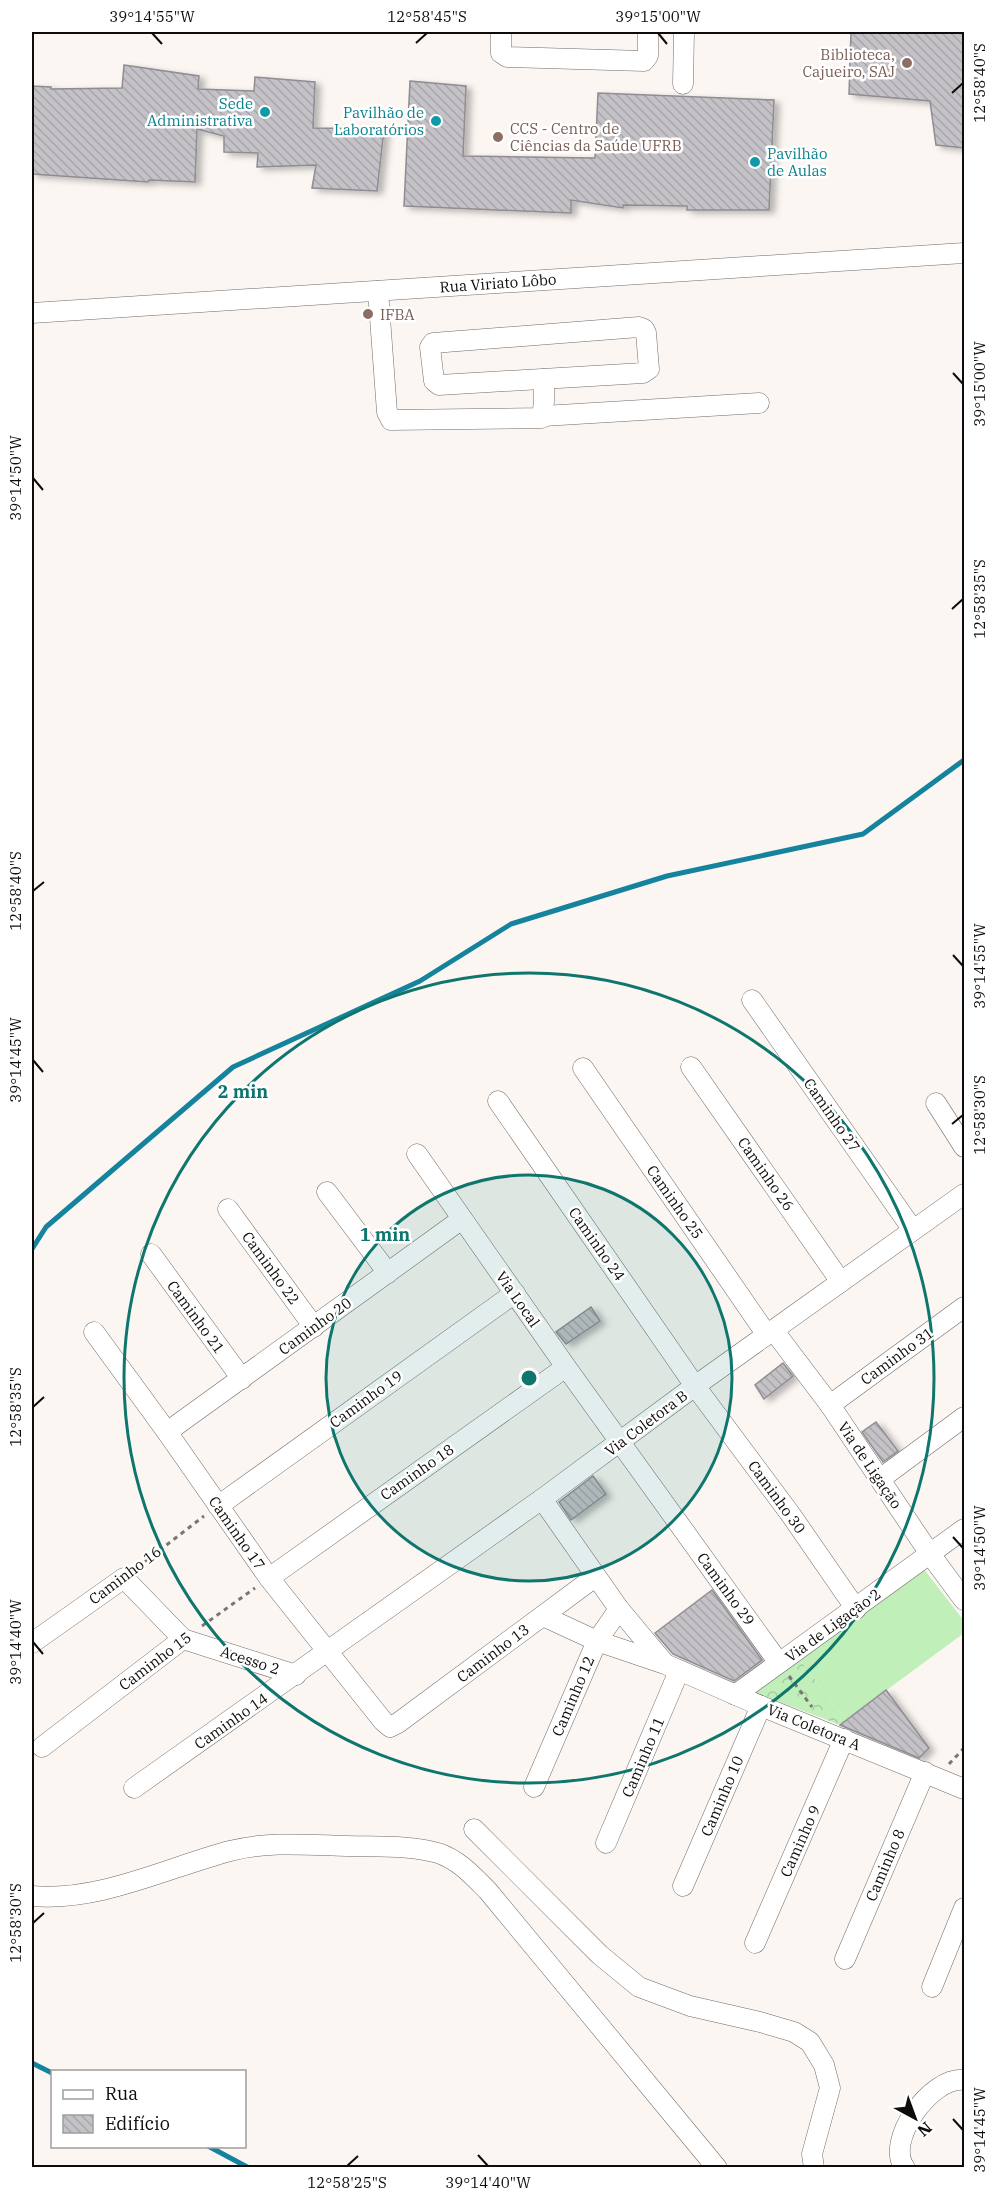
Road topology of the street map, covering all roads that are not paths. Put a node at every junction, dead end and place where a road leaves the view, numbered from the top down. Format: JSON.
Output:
{"nodes":[{"id":1,"x":501,"y":32,"type":"edge"},
{"id":2,"x":648,"y":32,"type":"edge"},
{"id":3,"x":684,"y":32,"type":"edge"},
{"id":4,"x":683,"y":84,"type":"dead end"},
{"id":5,"x":964,"y":254,"type":"edge"},
{"id":6,"x":378,"y":291,"type":"junction"},
{"id":7,"x":32,"y":313,"type":"edge"},
{"id":8,"x":544,"y":379,"type":"junction"},
{"id":9,"x":759,"y":403,"type":"dead end"},
{"id":10,"x":543,"y":416,"type":"junction"},
{"id":11,"x":752,"y":1000,"type":"dead end"},
{"id":12,"x":691,"y":1067,"type":"dead end"},
{"id":13,"x":583,"y":1068,"type":"dead end"},
{"id":14,"x":498,"y":1101,"type":"dead end"},
{"id":15,"x":936,"y":1103,"type":"dead end"},
{"id":16,"x":964,"y":1148,"type":"edge"},
{"id":17,"x":417,"y":1154,"type":"dead end"},
{"id":18,"x":327,"y":1192,"type":"dead end"},
{"id":19,"x":964,"y":1194,"type":"edge"},
{"id":20,"x":228,"y":1209,"type":"dead end"},
{"id":21,"x":462,"y":1219,"type":"junction"},
{"id":22,"x":913,"y":1230,"type":"junction"},
{"id":23,"x":151,"y":1254,"type":"dead end"},
{"id":24,"x":388,"y":1273,"type":"junction"},
{"id":25,"x":842,"y":1282,"type":"junction"},
{"id":26,"x":515,"y":1293,"type":"junction"},
{"id":27,"x":964,"y":1307,"type":"edge"},
{"id":28,"x":314,"y":1328,"type":"junction"},
{"id":29,"x":94,"y":1332,"type":"dead end"},
{"id":30,"x":770,"y":1333,"type":"junction"},
{"id":31,"x":566,"y":1367,"type":"junction"},
{"id":32,"x":242,"y":1379,"type":"junction"},
{"id":33,"x":695,"y":1386,"type":"junction"},
{"id":34,"x":830,"y":1405,"type":"junction"},
{"id":35,"x":964,"y":1417,"type":"edge"},
{"id":36,"x":167,"y":1432,"type":"junction"},
{"id":37,"x":620,"y":1442,"type":"junction"},
{"id":38,"x":880,"y":1479,"type":"junction"},
{"id":39,"x":542,"y":1499,"type":"junction"},
{"id":40,"x":218,"y":1506,"type":"junction"},
{"id":41,"x":964,"y":1529,"type":"edge"},
{"id":42,"x":930,"y":1554,"type":"junction"},
{"id":43,"x":595,"y":1576,"type":"junction"},
{"id":44,"x":124,"y":1578,"type":"joint"},
{"id":45,"x":269,"y":1578,"type":"junction"},
{"id":46,"x":964,"y":1600,"type":"edge"},
{"id":47,"x":856,"y":1608,"type":"junction"},
{"id":48,"x":619,"y":1609,"type":"junction"},
{"id":49,"x":543,"y":1616,"type":"junction"},
{"id":50,"x":183,"y":1639,"type":"junction"},
{"id":51,"x":597,"y":1641,"type":"junction"},
{"id":52,"x":32,"y":1643,"type":"edge"},
{"id":53,"x":327,"y":1652,"type":"junction"},
{"id":54,"x":779,"y":1663,"type":"junction"},
{"id":55,"x":672,"y":1667,"type":"junction"},
{"id":56,"x":296,"y":1675,"type":"junction"},
{"id":57,"x":735,"y":1695,"type":"junction"},
{"id":58,"x":761,"y":1706,"type":"junction"},
{"id":59,"x":390,"y":1727,"type":"joint"},
{"id":60,"x":844,"y":1739,"type":"junction"},
{"id":61,"x":42,"y":1747,"type":"dead end"},
{"id":62,"x":925,"y":1772,"type":"junction"},
{"id":63,"x":534,"y":1787,"type":"dead end"},
{"id":64,"x":134,"y":1788,"type":"dead end"},
{"id":65,"x":964,"y":1789,"type":"edge"},
{"id":66,"x":474,"y":1829,"type":"dead end"},
{"id":67,"x":606,"y":1843,"type":"dead end"},
{"id":68,"x":683,"y":1886,"type":"dead end"},
{"id":69,"x":32,"y":1896,"type":"edge"},
{"id":70,"x":964,"y":1908,"type":"edge"},
{"id":71,"x":755,"y":1943,"type":"dead end"},
{"id":72,"x":845,"y":1959,"type":"dead end"},
{"id":73,"x":932,"y":1987,"type":"dead end"},
{"id":74,"x":964,"y":2080,"type":"edge"},
{"id":75,"x":717,"y":2168,"type":"edge"},
{"id":76,"x":814,"y":2168,"type":"edge"},
{"id":77,"x":905,"y":2168,"type":"edge"}],
"edges":[{"from":1,"to":2,"type":"street"},
{"from":3,"to":4,"type":"street"},
{"from":5,"to":6,"type":"street","name":"Rua Viriato Lôbo"},
{"from":6,"to":7,"type":"street","name":"Rua Viriato Lôbo"},
{"from":6,"to":10,"type":"street"},
{"from":8,"to":8,"type":"street"},
{"from":8,"to":10,"type":"street"},
{"from":9,"to":10,"type":"street"},
{"from":11,"to":22,"type":"street","name":"Caminho 27"},
{"from":12,"to":25,"type":"street","name":"Caminho 26"},
{"from":13,"to":30,"type":"street","name":"Caminho 25"},
{"from":14,"to":33,"type":"street","name":"Caminho 24"},
{"from":15,"to":16,"type":"street"},
{"from":17,"to":21,"type":"street","name":"Via Local"},
{"from":18,"to":24,"type":"street"},
{"from":19,"to":22,"type":"street","name":"Via Coletora B"},
{"from":20,"to":28,"type":"street","name":"Caminho 22"},
{"from":21,"to":24,"type":"street","name":"Caminho 20"},
{"from":21,"to":26,"type":"street","name":"Via Local"},
{"from":22,"to":25,"type":"street","name":"Via Coletora B"},
{"from":23,"to":32,"type":"street","name":"Caminho 21"},
{"from":24,"to":28,"type":"street","name":"Caminho 20"},
{"from":25,"to":30,"type":"street","name":"Via Coletora B"},
{"from":26,"to":31,"type":"street","name":"Via Local"},
{"from":26,"to":40,"type":"street","name":"Caminho 19"},
{"from":27,"to":34,"type":"street","name":"Caminho 31"},
{"from":28,"to":32,"type":"street","name":"Caminho 20"},
{"from":29,"to":36,"type":"street","name":"Caminho 17"},
{"from":30,"to":33,"type":"street","name":"Via Coletora B"},
{"from":30,"to":34,"type":"street","name":"Via de Ligação"},
{"from":31,"to":37,"type":"street","name":"Via Local"},
{"from":31,"to":45,"type":"street","name":"Caminho 18"},
{"from":32,"to":36,"type":"street","name":"Caminho 20"},
{"from":33,"to":37,"type":"street","name":"Via Coletora B"},
{"from":33,"to":47,"type":"street","name":"Caminho 30"},
{"from":34,"to":38,"type":"street","name":"Via de Ligação"},
{"from":35,"to":38,"type":"street"},
{"from":36,"to":40,"type":"street","name":"Caminho 17"},
{"from":37,"to":39,"type":"street","name":"Via Coletora B"},
{"from":37,"to":54,"type":"street","name":"Caminho 29"},
{"from":38,"to":42,"type":"street","name":"Via de Ligação"},
{"from":39,"to":43,"type":"street","name":"Via Coletora A"},
{"from":39,"to":53,"type":"street","name":"Via Coletora B"},
{"from":40,"to":45,"type":"street","name":"Caminho 17"},
{"from":41,"to":42,"type":"street","name":"Via de Ligação 2"},
{"from":42,"to":46,"type":"street","name":"Via de Ligação"},
{"from":42,"to":47,"type":"street","name":"Via de Ligação 2"},
{"from":43,"to":48,"type":"street","name":"Via Coletora A"},
{"from":43,"to":49,"type":"street","name":"Caminho 13"},
{"from":44,"to":50,"type":"street","name":"Acesso 2"},
{"from":44,"to":52,"type":"street","name":"Caminho 16"},
{"from":45,"to":53,"type":"street","name":"Caminho 17"},
{"from":47,"to":54,"type":"street","name":"Via de Ligação 2"},
{"from":48,"to":51,"type":"street","name":"Caminho 12"},
{"from":48,"to":55,"type":"street","name":"Via Coletora A"},
{"from":49,"to":51,"type":"street","name":"Via Coletora A"},
{"from":49,"to":59,"type":"street","name":"Caminho 13"},
{"from":50,"to":56,"type":"street","name":"Acesso 2"},
{"from":50,"to":61,"type":"street","name":"Caminho 15"},
{"from":51,"to":55,"type":"street","name":"Via Coletora A"},
{"from":51,"to":63,"type":"street","name":"Caminho 12"},
{"from":53,"to":56,"type":"street","name":"Caminho 14"},
{"from":53,"to":59,"type":"street","name":"Caminho 17"},
{"from":54,"to":57,"type":"street","name":"Via de Ligação 2"},
{"from":55,"to":57,"type":"street","name":"Via Coletora A"},
{"from":55,"to":67,"type":"street","name":"Caminho 11"},
{"from":56,"to":64,"type":"street","name":"Caminho 14"},
{"from":57,"to":58,"type":"street","name":"Via Coletora A"},
{"from":58,"to":60,"type":"street","name":"Via Coletora A"},
{"from":58,"to":68,"type":"street","name":"Caminho 10"},
{"from":60,"to":62,"type":"street","name":"Via Coletora A"},
{"from":60,"to":71,"type":"street","name":"Caminho 9"},
{"from":62,"to":65,"type":"street","name":"Via Coletora A"},
{"from":62,"to":72,"type":"street","name":"Caminho 8"},
{"from":66,"to":76,"type":"street"},
{"from":69,"to":75,"type":"street"},
{"from":70,"to":73,"type":"street"},
{"from":74,"to":77,"type":"street"}]}
